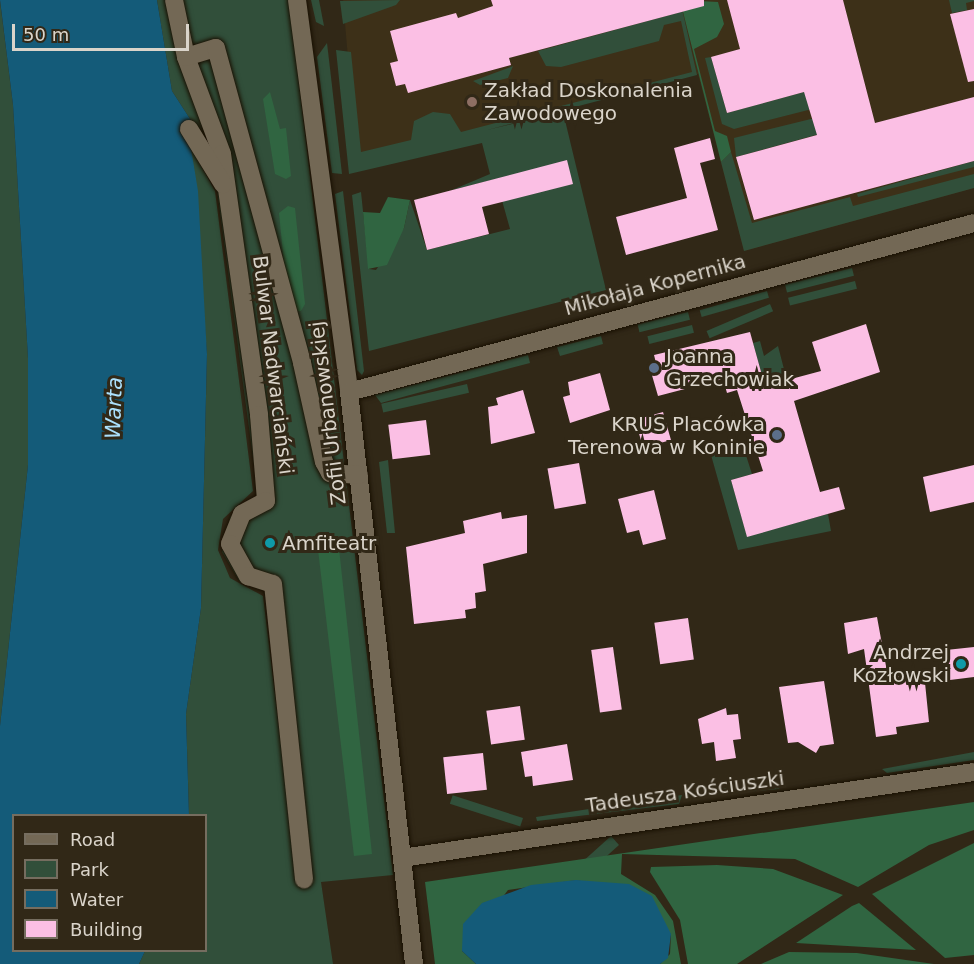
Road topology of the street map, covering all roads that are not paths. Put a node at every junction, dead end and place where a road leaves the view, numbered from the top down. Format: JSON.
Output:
{"nodes":[{"id":1,"x":174,"y":0,"type":"edge"},
{"id":2,"x":297,"y":0,"type":"edge"},
{"id":3,"x":186,"y":57,"type":"junction"},
{"id":4,"x":189,"y":129,"type":"dead end"},
{"id":5,"x":227,"y":190,"type":"junction"},
{"id":6,"x":974,"y":223,"type":"edge"},
{"id":7,"x":349,"y":392,"type":"junction"},
{"id":8,"x":358,"y":476,"type":"junction"},
{"id":9,"x":974,"y":772,"type":"edge"},
{"id":10,"x":402,"y":858,"type":"junction"},
{"id":11,"x":304,"y":879,"type":"dead end"},
{"id":12,"x":414,"y":964,"type":"edge"}],
"edges":[{"from":1,"to":3,"type":"street","name":"Bulwar Nadwarciański"},
{"from":2,"to":7,"type":"street","name":"Zofii Urbanowskiej"},
{"from":3,"to":5,"type":"street","name":"Bulwar Nadwarciański"},
{"from":3,"to":8,"type":"street"},
{"from":4,"to":5,"type":"street"},
{"from":5,"to":11,"type":"street","name":"Bulwar Nadwarciański"},
{"from":6,"to":7,"type":"street","name":"Mikołaja Kopernika"},
{"from":7,"to":8,"type":"street","name":"Zofii Urbanowskiej"},
{"from":8,"to":10,"type":"street","name":"Zofii Urbanowskiej"},
{"from":9,"to":10,"type":"street","name":"Tadeusza Kościuszki"},
{"from":10,"to":12,"type":"street","name":"Zofii Urbanowskiej"}]}
